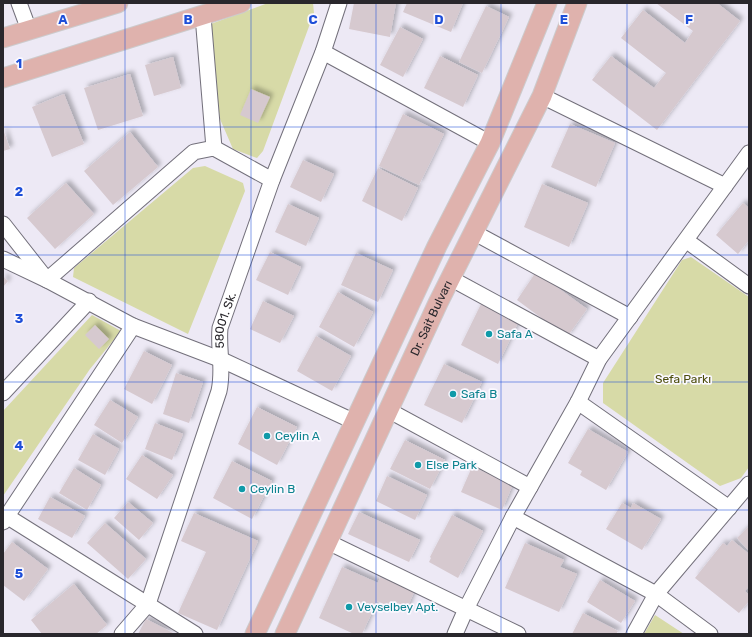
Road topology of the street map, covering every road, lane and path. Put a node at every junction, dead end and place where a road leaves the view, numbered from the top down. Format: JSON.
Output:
{"nodes":[{"id":1,"x":19,"y":3,"type":"edge"},
{"id":2,"x":118,"y":3,"type":"edge"},
{"id":3,"x":241,"y":3,"type":"edge"},
{"id":4,"x":339,"y":3,"type":"edge"},
{"id":5,"x":547,"y":3,"type":"edge"},
{"id":6,"x":577,"y":3,"type":"edge"},
{"id":7,"x":203,"y":16,"type":"junction"},
{"id":8,"x":29,"y":30,"type":"junction"},
{"id":9,"x":3,"y":38,"type":"edge"},
{"id":10,"x":323,"y":52,"type":"junction"},
{"id":11,"x":3,"y":78,"type":"edge"},
{"id":12,"x":542,"y":96,"type":"junction"},
{"id":13,"x":490,"y":143,"type":"junction"},
{"id":14,"x":214,"y":148,"type":"junction"},
{"id":15,"x":749,"y":153,"type":"edge"},
{"id":16,"x":272,"y":180,"type":"junction"},
{"id":17,"x":724,"y":186,"type":"junction"},
{"id":18,"x":3,"y":224,"type":"edge"},
{"id":19,"x":473,"y":232,"type":"junction"},
{"id":20,"x":686,"y":241,"type":"junction"},
{"id":21,"x":3,"y":259,"type":"edge"},
{"id":22,"x":450,"y":278,"type":"junction"},
{"id":23,"x":47,"y":280,"type":"junction"},
{"id":24,"x":749,"y":286,"type":"edge"},
{"id":25,"x":89,"y":301,"type":"junction"},
{"id":26,"x":630,"y":317,"type":"junction"},
{"id":27,"x":133,"y":326,"type":"junction"},
{"id":28,"x":599,"y":359,"type":"junction"},
{"id":29,"x":222,"y":360,"type":"junction"},
{"id":30,"x":3,"y":393,"type":"edge"},
{"id":31,"x":578,"y":402,"type":"junction"},
{"id":32,"x":388,"y":410,"type":"junction"},
{"id":33,"x":355,"y":422,"type":"junction"},
{"id":34,"x":749,"y":484,"type":"edge"},
{"id":35,"x":530,"y":487,"type":"junction"},
{"id":36,"x":729,"y":508,"type":"junction"},
{"id":37,"x":512,"y":517,"type":"junction"},
{"id":38,"x":5,"y":520,"type":"edge"},
{"id":39,"x":328,"y":542,"type":"junction"},
{"id":40,"x":656,"y":594,"type":"junction"},
{"id":41,"x":148,"y":604,"type":"junction"},
{"id":42,"x":466,"y":609,"type":"junction"},
{"id":43,"x":122,"y":634,"type":"edge"},
{"id":44,"x":195,"y":634,"type":"edge"},
{"id":45,"x":255,"y":634,"type":"edge"},
{"id":46,"x":285,"y":634,"type":"edge"},
{"id":47,"x":455,"y":634,"type":"edge"},
{"id":48,"x":518,"y":634,"type":"edge"},
{"id":49,"x":634,"y":634,"type":"edge"},
{"id":50,"x":710,"y":634,"type":"edge"}],
"edges":[{"from":1,"to":8,"type":"street"},
{"from":2,"to":8,"type":"main road"},
{"from":3,"to":7,"type":"main road"},
{"from":4,"to":10,"type":"street","name":"58001. Sk."},
{"from":5,"to":13,"type":"main road","name":"Dr. Sait Bulvarı"},
{"from":6,"to":12,"type":"main road","name":"Dr. Sait Bulvarı"},
{"from":7,"to":11,"type":"main road"},
{"from":7,"to":14,"type":"street"},
{"from":8,"to":9,"type":"main road"},
{"from":10,"to":13,"type":"street"},
{"from":10,"to":16,"type":"street","name":"58001. Sk."},
{"from":12,"to":17,"type":"street"},
{"from":12,"to":19,"type":"main road","name":"Dr. Sait Bulvarı"},
{"from":13,"to":33,"type":"main road","name":"Dr. Sait Bulvarı"},
{"from":14,"to":16,"type":"street"},
{"from":14,"to":23,"type":"street"},
{"from":15,"to":17,"type":"street"},
{"from":16,"to":29,"type":"street","name":"58001. Sk."},
{"from":17,"to":20,"type":"street"},
{"from":18,"to":23,"type":"street"},
{"from":19,"to":22,"type":"main road","name":"Dr. Sait Bulvarı"},
{"from":19,"to":26,"type":"street"},
{"from":20,"to":24,"type":"street"},
{"from":20,"to":26,"type":"street"},
{"from":21,"to":23,"type":"street"},
{"from":22,"to":28,"type":"street"},
{"from":22,"to":32,"type":"main road","name":"Dr. Sait Bulvarı"},
{"from":23,"to":25,"type":"street"},
{"from":25,"to":27,"type":"street"},
{"from":25,"to":30,"type":"street"},
{"from":26,"to":28,"type":"street"},
{"from":27,"to":29,"type":"street"},
{"from":27,"to":38,"type":"street"},
{"from":28,"to":31,"type":"street"},
{"from":29,"to":33,"type":"street"},
{"from":29,"to":41,"type":"street","name":"58001. Sk."},
{"from":31,"to":35,"type":"street"},
{"from":31,"to":36,"type":"street"},
{"from":32,"to":35,"type":"street"},
{"from":32,"to":39,"type":"main road","name":"Dr. Sait Bulvarı"},
{"from":33,"to":45,"type":"main road","name":"Dr. Sait Bulvarı"},
{"from":34,"to":36,"type":"street"},
{"from":35,"to":37,"type":"street"},
{"from":36,"to":40,"type":"street"},
{"from":37,"to":40,"type":"street"},
{"from":37,"to":42,"type":"street"},
{"from":38,"to":41,"type":"street"},
{"from":39,"to":42,"type":"street"},
{"from":39,"to":46,"type":"main road","name":"Dr. Sait Bulvarı"},
{"from":40,"to":49,"type":"street"},
{"from":40,"to":50,"type":"street"},
{"from":41,"to":43,"type":"street","name":"58001. Sk."},
{"from":41,"to":44,"type":"street"},
{"from":42,"to":47,"type":"street"},
{"from":42,"to":48,"type":"street"}]}
